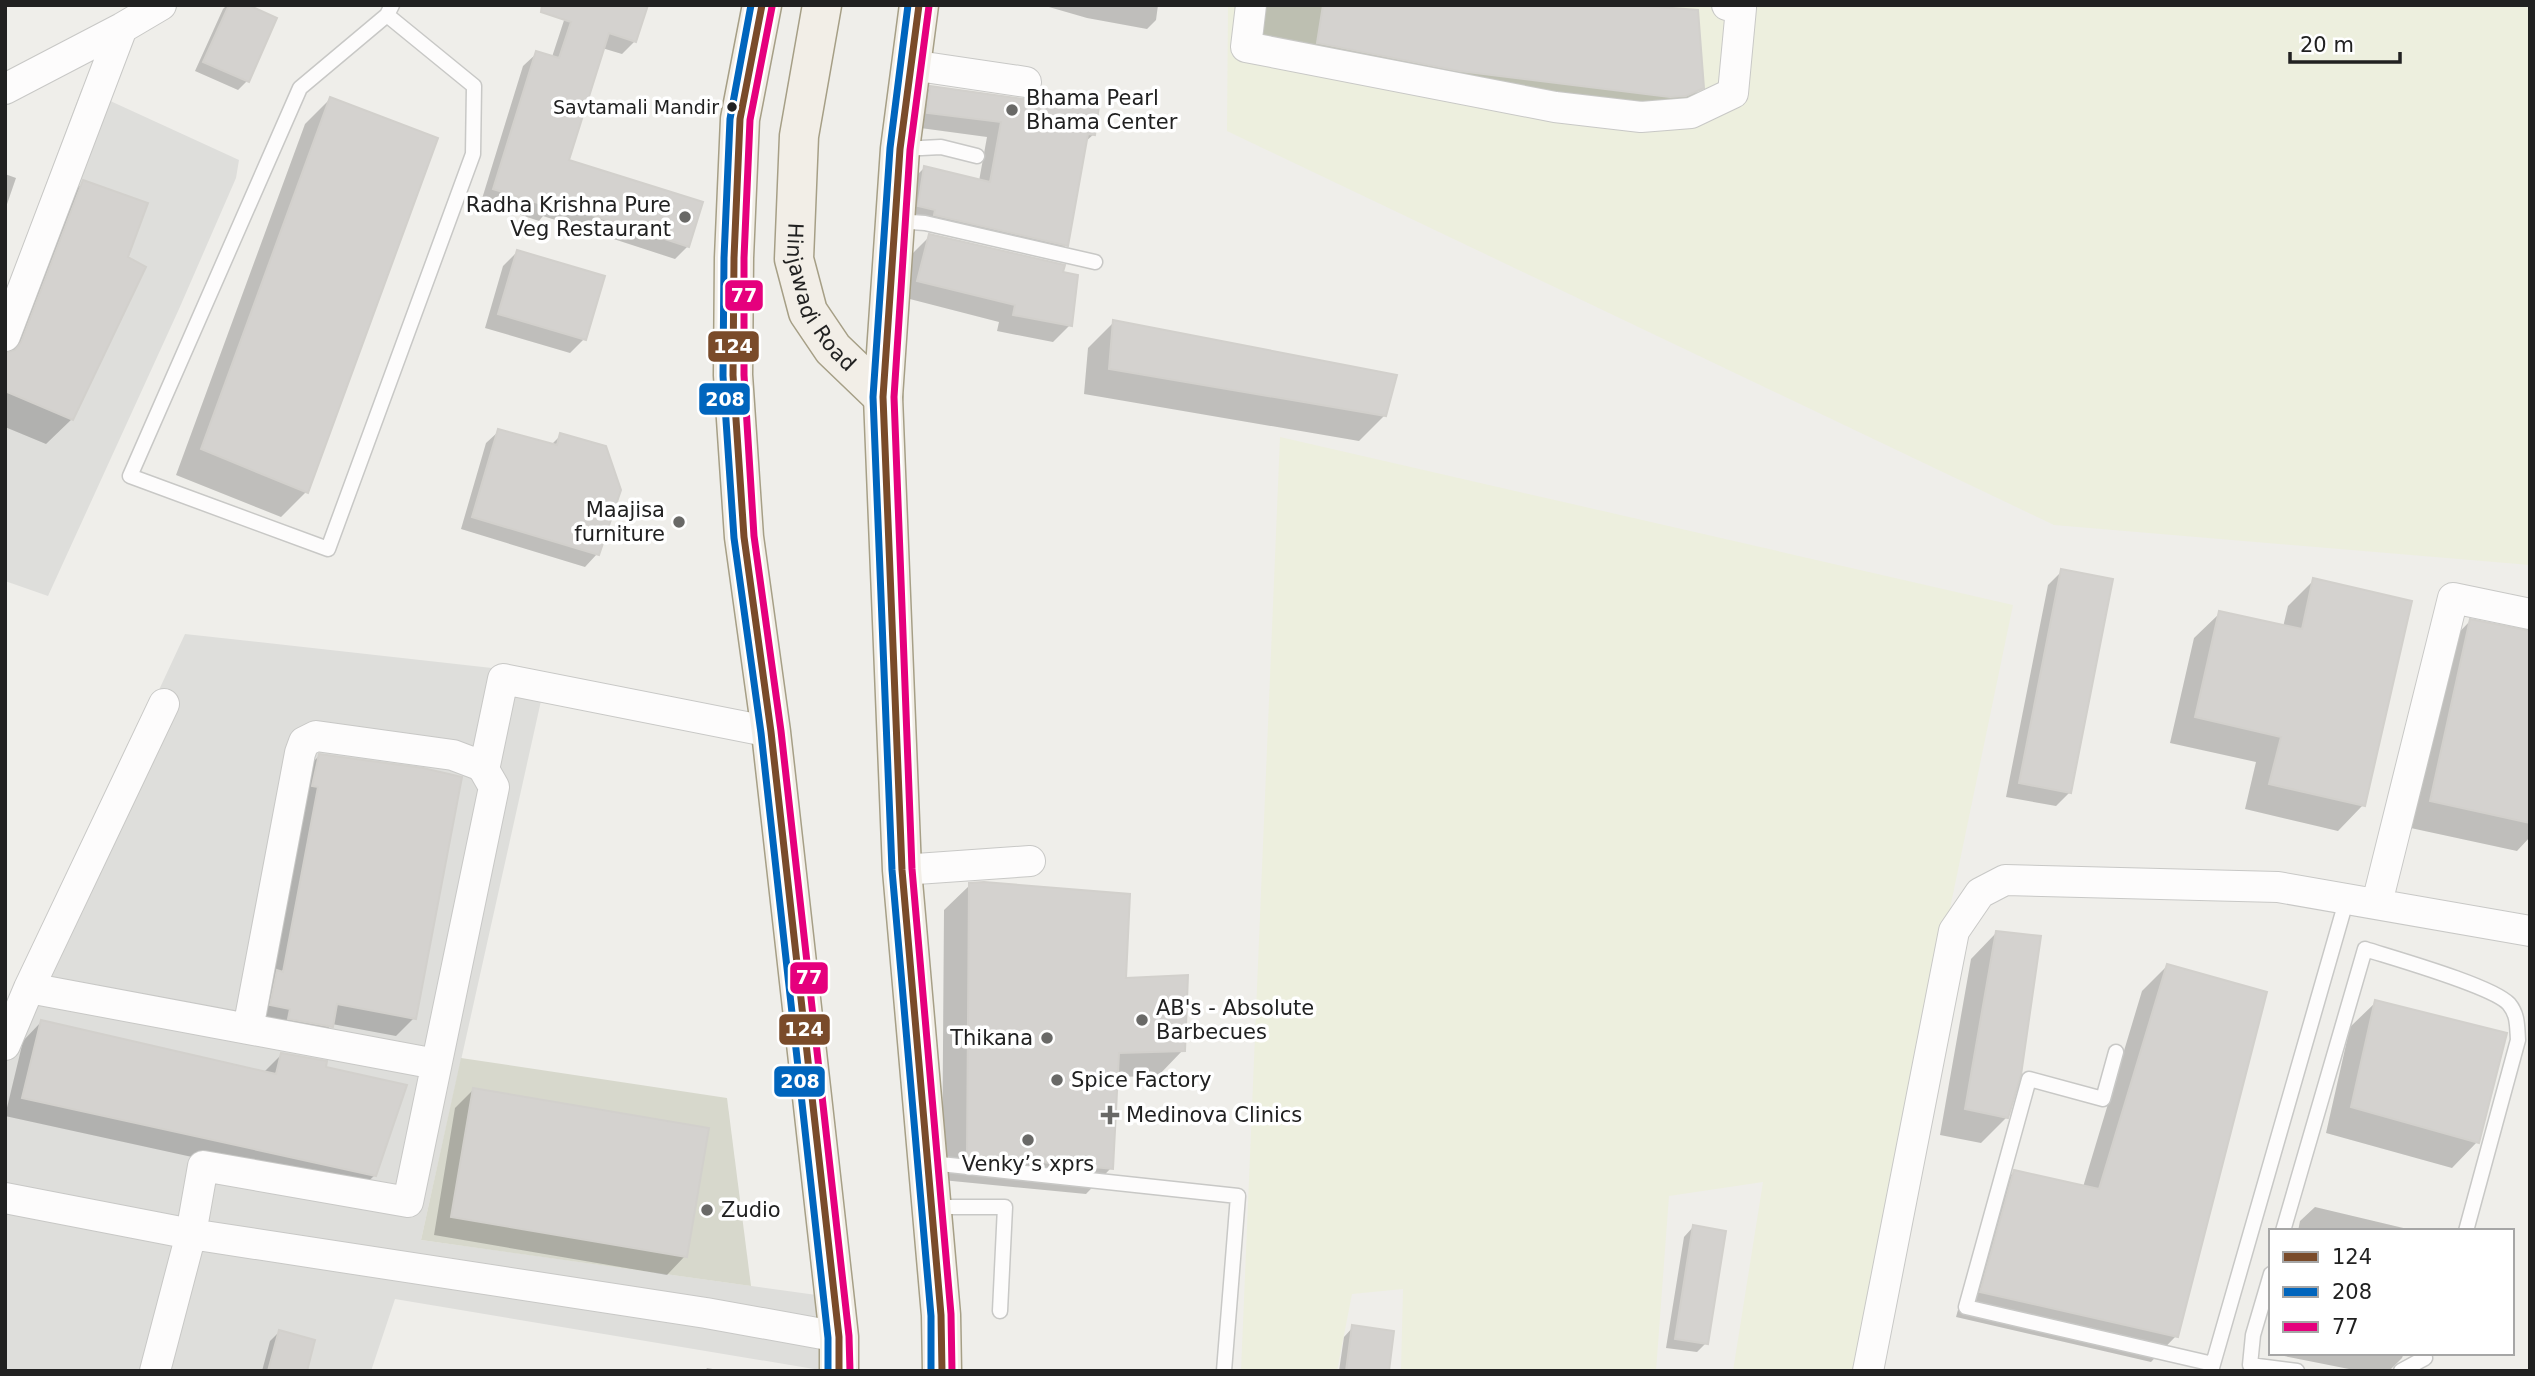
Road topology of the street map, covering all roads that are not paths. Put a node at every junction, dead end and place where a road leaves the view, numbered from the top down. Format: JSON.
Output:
{"nodes":[{"id":1,"x":161,"y":5,"type":"edge"},
{"id":2,"x":762,"y":5,"type":"edge"},
{"id":3,"x":822,"y":5,"type":"edge"},
{"id":4,"x":919,"y":5,"type":"edge"},
{"id":5,"x":1251,"y":5,"type":"edge"},
{"id":6,"x":1727,"y":5,"type":"edge"},
{"id":7,"x":390,"y":10,"type":"edge"},
{"id":8,"x":122,"y":28,"type":"junction"},
{"id":9,"x":911,"y":65,"type":"junction"},
{"id":10,"x":1026,"y":82,"type":"dead end"},
{"id":11,"x":5,"y":89,"type":"edge"},
{"id":12,"x":900,"y":149,"type":"junction"},
{"id":13,"x":977,"y":156,"type":"dead end"},
{"id":14,"x":896,"y":221,"type":"junction"},
{"id":15,"x":1095,"y":262,"type":"dead end"},
{"id":16,"x":5,"y":336,"type":"edge"},
{"id":17,"x":883,"y":397,"type":"junction"},
{"id":18,"x":2530,"y":614,"type":"edge"},
{"id":19,"x":164,"y":704,"type":"dead end"},
{"id":20,"x":771,"y":732,"type":"junction"},
{"id":21,"x":484,"y":769,"type":"junction"},
{"id":22,"x":1030,"y":861,"type":"dead end"},
{"id":23,"x":902,"y":870,"type":"junction"},
{"id":24,"x":2347,"y":898,"type":"junction"},
{"id":25,"x":2377,"y":903,"type":"junction"},
{"id":26,"x":2530,"y":931,"type":"edge"},
{"id":27,"x":29,"y":988,"type":"junction"},
{"id":28,"x":248,"y":1029,"type":"junction"},
{"id":29,"x":5,"y":1045,"type":"edge"},
{"id":30,"x":2116,"y":1052,"type":"dead end"},
{"id":31,"x":436,"y":1064,"type":"junction"},
{"id":32,"x":926,"y":1162,"type":"junction"},
{"id":33,"x":5,"y":1198,"type":"edge"},
{"id":34,"x":930,"y":1207,"type":"junction"},
{"id":35,"x":2284,"y":1229,"type":"edge"},
{"id":36,"x":2467,"y":1229,"type":"edge"},
{"id":37,"x":191,"y":1234,"type":"junction"},
{"id":38,"x":2269,"y":1281,"type":"edge"},
{"id":39,"x":1000,"y":1311,"type":"dead end"},
{"id":40,"x":839,"y":1354,"type":"edge"},
{"id":41,"x":2424,"y":1361,"type":"edge"},
{"id":42,"x":2212,"y":1367,"type":"edge"},
{"id":43,"x":155,"y":1371,"type":"edge"},
{"id":44,"x":942,"y":1371,"type":"edge"},
{"id":45,"x":1224,"y":1371,"type":"edge"},
{"id":46,"x":1868,"y":1371,"type":"edge"},
{"id":47,"x":2297,"y":1371,"type":"edge"},
{"id":48,"x":2401,"y":1371,"type":"edge"}],
"edges":[{"from":1,"to":8,"type":"street"},
{"from":2,"to":20,"type":"main road"},
{"from":3,"to":17,"type":"main road","name":"Hinjawadi Road"},
{"from":4,"to":9,"type":"main road"},
{"from":5,"to":6,"type":"street"},
{"from":7,"to":7,"type":"lane"},
{"from":8,"to":11,"type":"street"},
{"from":8,"to":16,"type":"street"},
{"from":9,"to":10,"type":"street"},
{"from":9,"to":12,"type":"main road"},
{"from":12,"to":13,"type":"lane"},
{"from":12,"to":14,"type":"main road"},
{"from":14,"to":15,"type":"lane"},
{"from":14,"to":17,"type":"main road"},
{"from":17,"to":23,"type":"main road"},
{"from":18,"to":25,"type":"street"},
{"from":19,"to":27,"type":"street"},
{"from":20,"to":21,"type":"street"},
{"from":20,"to":40,"type":"main road"},
{"from":21,"to":28,"type":"street"},
{"from":21,"to":31,"type":"street"},
{"from":22,"to":23,"type":"street"},
{"from":23,"to":32,"type":"main road"},
{"from":24,"to":25,"type":"street"},
{"from":24,"to":42,"type":"lane"},
{"from":24,"to":46,"type":"street"},
{"from":25,"to":26,"type":"street"},
{"from":27,"to":28,"type":"street"},
{"from":27,"to":29,"type":"street"},
{"from":28,"to":31,"type":"street"},
{"from":30,"to":42,"type":"lane"},
{"from":31,"to":37,"type":"street"},
{"from":32,"to":34,"type":"main road"},
{"from":32,"to":45,"type":"lane"},
{"from":33,"to":37,"type":"street"},
{"from":34,"to":39,"type":"lane"},
{"from":34,"to":44,"type":"main road"},
{"from":35,"to":36,"type":"lane"},
{"from":37,"to":40,"type":"street"},
{"from":37,"to":43,"type":"street"},
{"from":38,"to":47,"type":"lane"},
{"from":41,"to":48,"type":"lane"}]}
